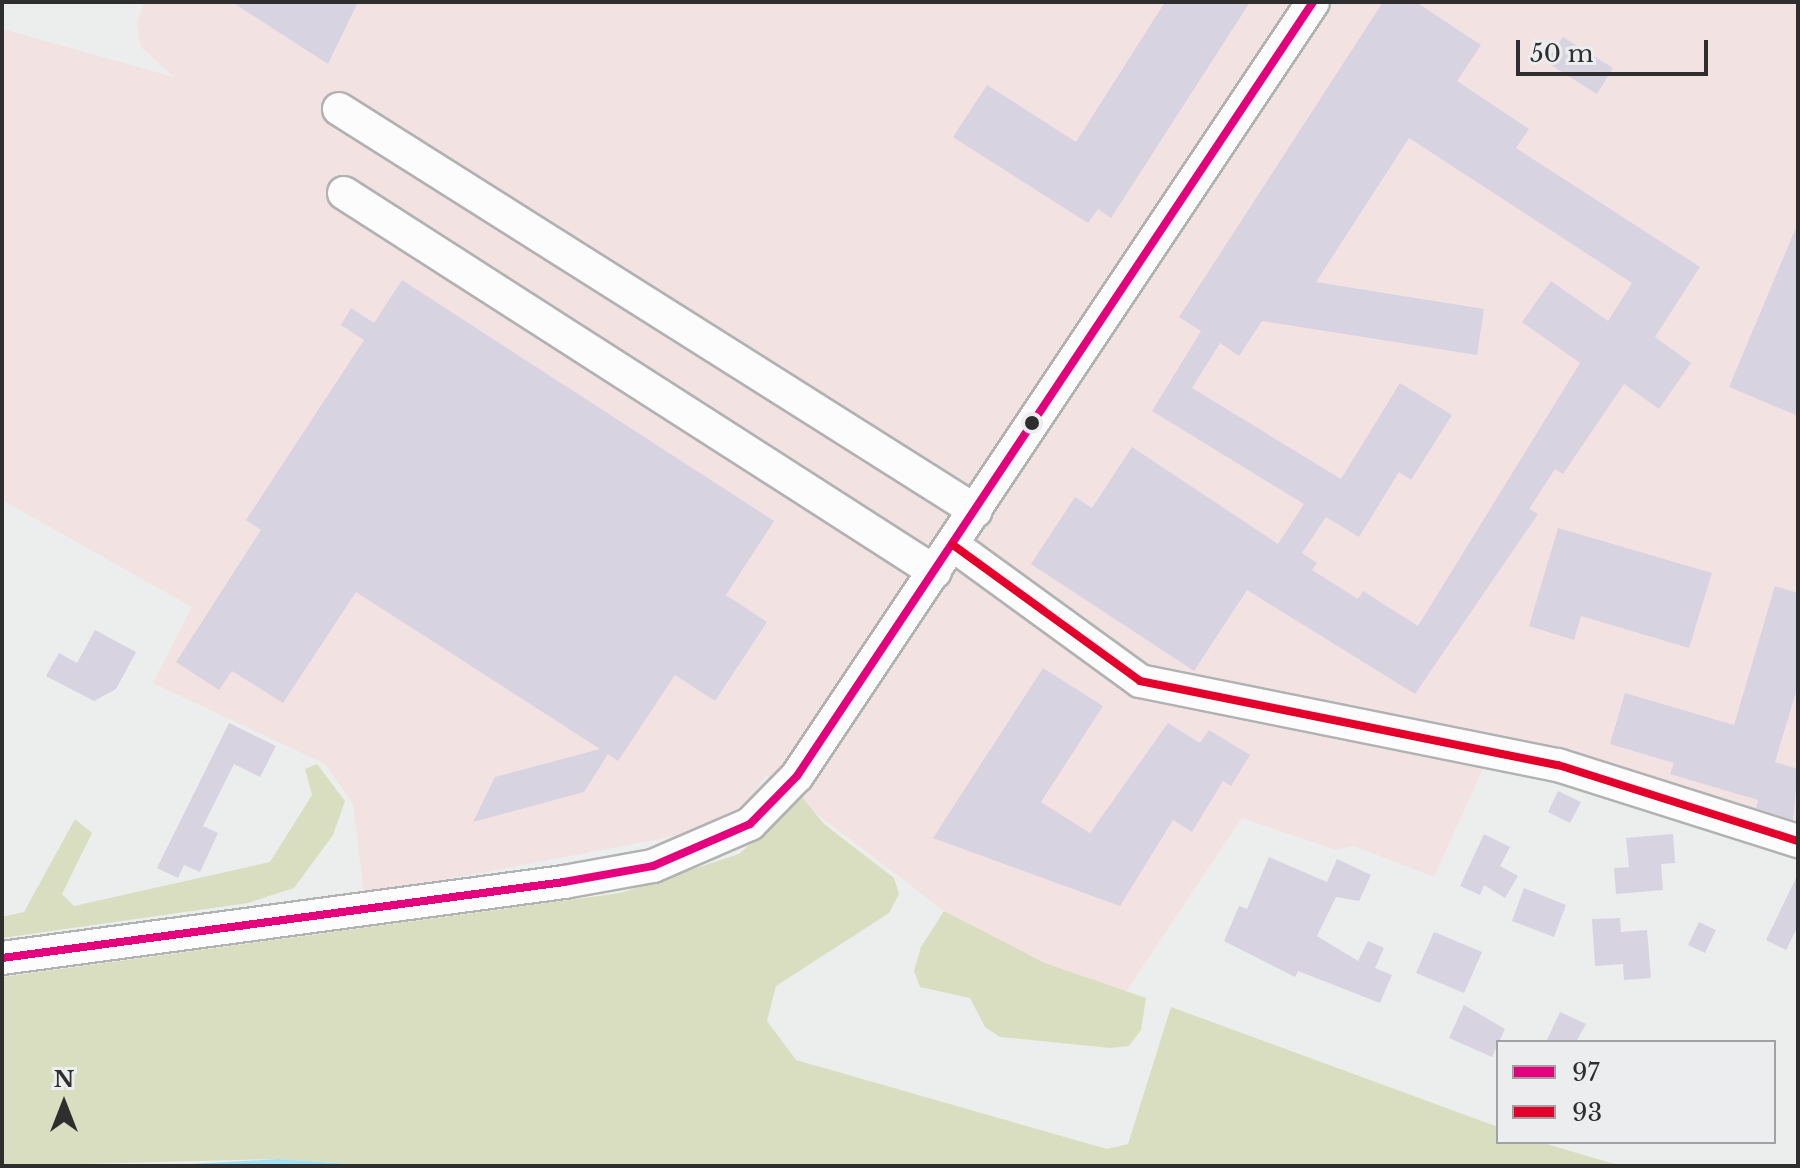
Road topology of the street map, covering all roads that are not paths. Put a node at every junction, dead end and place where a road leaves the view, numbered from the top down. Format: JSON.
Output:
{"nodes":[{"id":1,"x":1313,"y":2,"type":"edge"},
{"id":2,"x":339,"y":109,"type":"dead end"},
{"id":3,"x":344,"y":193,"type":"dead end"},
{"id":4,"x":976,"y":511,"type":"junction"},
{"id":5,"x":953,"y":545,"type":"junction"},
{"id":6,"x":935,"y":572,"type":"junction"},
{"id":7,"x":1798,"y":841,"type":"edge"},
{"id":8,"x":2,"y":958,"type":"edge"}],
"edges":[{"from":1,"to":4,"type":"street"},
{"from":2,"to":4,"type":"street"},
{"from":3,"to":6,"type":"street"},
{"from":4,"to":5,"type":"street"},
{"from":5,"to":6,"type":"street"},
{"from":5,"to":7,"type":"street"},
{"from":6,"to":8,"type":"street"}]}
